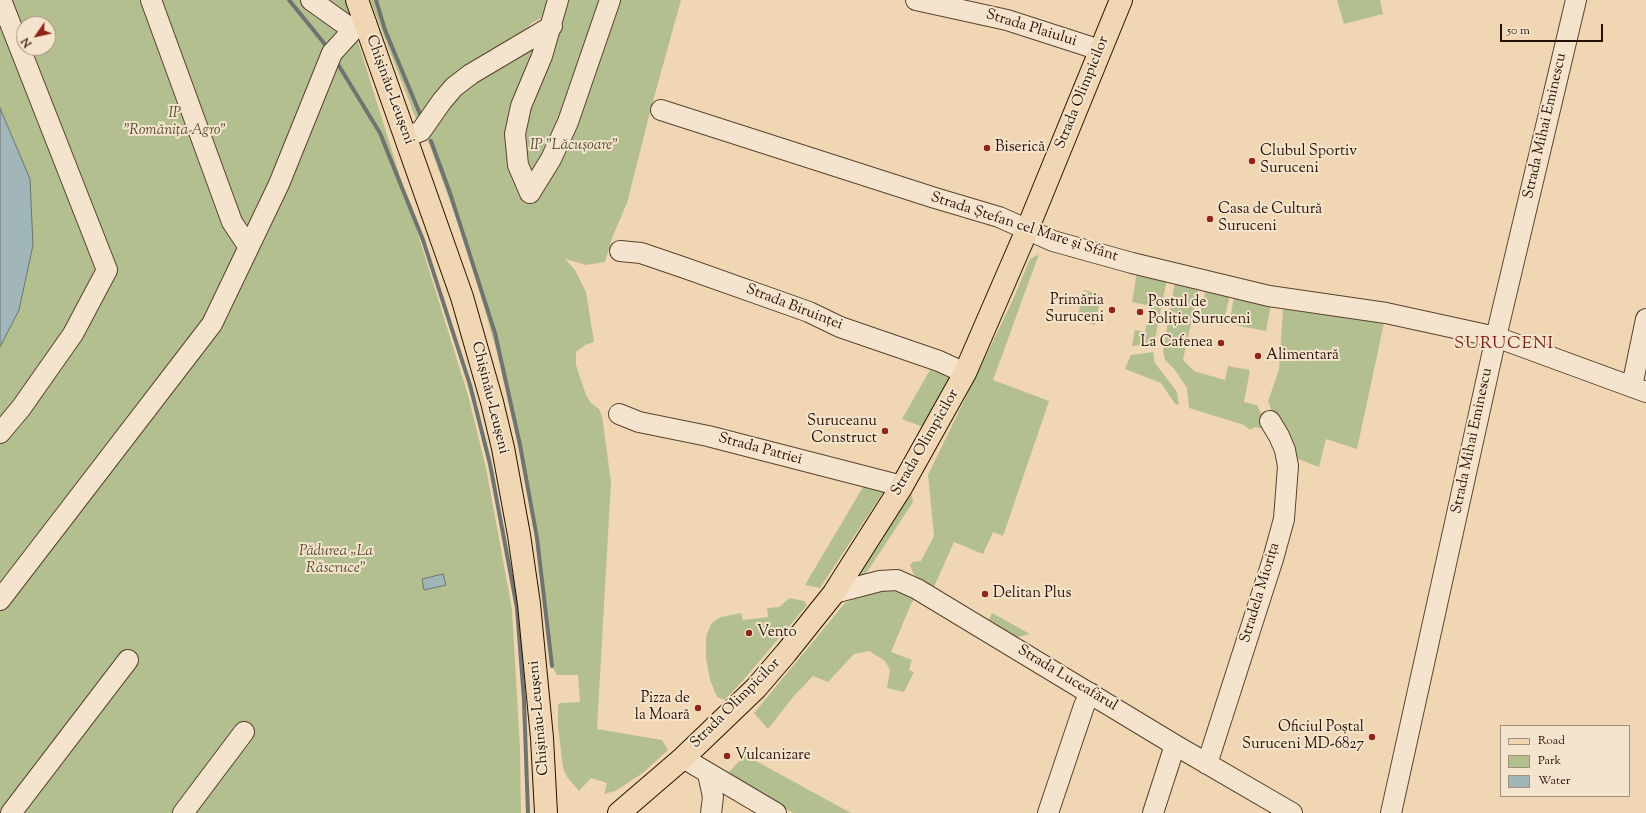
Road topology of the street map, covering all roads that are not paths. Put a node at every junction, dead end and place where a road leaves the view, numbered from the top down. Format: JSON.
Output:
{"nodes":[{"id":1,"x":1,"y":0,"type":"edge"},
{"id":2,"x":151,"y":0,"type":"edge"},
{"id":3,"x":311,"y":0,"type":"edge"},
{"id":4,"x":357,"y":0,"type":"edge"},
{"id":5,"x":558,"y":0,"type":"edge"},
{"id":6,"x":610,"y":0,"type":"edge"},
{"id":7,"x":916,"y":0,"type":"edge"},
{"id":8,"x":1121,"y":0,"type":"edge"},
{"id":9,"x":1576,"y":0,"type":"edge"},
{"id":10,"x":359,"y":26,"type":"junction"},
{"id":11,"x":552,"y":26,"type":"junction"},
{"id":12,"x":1100,"y":50,"type":"junction"},
{"id":13,"x":661,"y":110,"type":"dead end"},
{"id":14,"x":406,"y":137,"type":"junction"},
{"id":15,"x":1026,"y":230,"type":"junction"},
{"id":16,"x":248,"y":246,"type":"junction"},
{"id":17,"x":620,"y":251,"type":"dead end"},
{"id":18,"x":1646,"y":319,"type":"edge"},
{"id":19,"x":1496,"y":337,"type":"junction"},
{"id":20,"x":965,"y":373,"type":"junction"},
{"id":21,"x":1639,"y":389,"type":"edge"},
{"id":22,"x":619,"y":414,"type":"dead end"},
{"id":23,"x":1270,"y":421,"type":"dead end"},
{"id":24,"x":0,"y":433,"type":"edge"},
{"id":25,"x":902,"y":486,"type":"junction"},
{"id":26,"x":834,"y":593,"type":"junction"},
{"id":27,"x":0,"y":600,"type":"edge"},
{"id":28,"x":128,"y":660,"type":"dead end"},
{"id":29,"x":1090,"y":693,"type":"junction"},
{"id":30,"x":244,"y":732,"type":"dead end"},
{"id":31,"x":1175,"y":745,"type":"junction"},
{"id":32,"x":683,"y":758,"type":"junction"},
{"id":33,"x":1207,"y":764,"type":"junction"},
{"id":34,"x":708,"y":774,"type":"junction"},
{"id":35,"x":1262,"y":805,"type":"edge"},
{"id":36,"x":11,"y":813,"type":"edge"},
{"id":37,"x":183,"y":813,"type":"edge"},
{"id":38,"x":546,"y":813,"type":"edge"},
{"id":39,"x":619,"y":813,"type":"edge"},
{"id":40,"x":711,"y":813,"type":"edge"},
{"id":41,"x":776,"y":813,"type":"edge"},
{"id":42,"x":1048,"y":813,"type":"edge"},
{"id":43,"x":1153,"y":813,"type":"edge"},
{"id":44,"x":1292,"y":813,"type":"edge"},
{"id":45,"x":1391,"y":813,"type":"edge"}],
"edges":[{"from":1,"to":24,"type":"street"},
{"from":2,"to":16,"type":"street"},
{"from":3,"to":10,"type":"street"},
{"from":4,"to":10,"type":"main road","name":"Chișinău-Leușeni"},
{"from":5,"to":11,"type":"street"},
{"from":6,"to":11,"type":"street"},
{"from":7,"to":12,"type":"street","name":"Strada Plaiului"},
{"from":8,"to":12,"type":"main road","name":"Strada Olimpicilor"},
{"from":9,"to":19,"type":"street","name":"Strada Mihai Eminescu"},
{"from":10,"to":14,"type":"main road","name":"Chișinău-Leușeni"},
{"from":10,"to":16,"type":"street"},
{"from":11,"to":14,"type":"street"},
{"from":12,"to":15,"type":"main road","name":"Strada Olimpicilor"},
{"from":13,"to":15,"type":"street","name":"Strada Ștefan cel Mare și Sfânt"},
{"from":14,"to":38,"type":"main road","name":"Chișinău-Leușeni"},
{"from":15,"to":19,"type":"street","name":"Strada Ștefan cel Mare și Sfânt"},
{"from":15,"to":20,"type":"main road","name":"Strada Olimpicilor"},
{"from":16,"to":27,"type":"street"},
{"from":17,"to":20,"type":"street","name":"Strada Biruinței"},
{"from":18,"to":21,"type":"street"},
{"from":19,"to":21,"type":"street","name":"Strada Ștefan cel Mare și Sfânt"},
{"from":19,"to":45,"type":"street","name":"Strada Mihai Eminescu"},
{"from":20,"to":25,"type":"main road","name":"Strada Olimpicilor"},
{"from":22,"to":25,"type":"street","name":"Strada Patriei"},
{"from":23,"to":33,"type":"street","name":"Stradela Miorița"},
{"from":25,"to":26,"type":"main road","name":"Strada Olimpicilor"},
{"from":26,"to":29,"type":"street","name":"Strada Luceafărul"},
{"from":26,"to":32,"type":"main road","name":"Strada Olimpicilor"},
{"from":28,"to":36,"type":"street"},
{"from":29,"to":31,"type":"street","name":"Strada Luceafărul"},
{"from":29,"to":42,"type":"street"},
{"from":30,"to":37,"type":"street"},
{"from":31,"to":33,"type":"street","name":"Strada Luceafărul"},
{"from":31,"to":43,"type":"street"},
{"from":32,"to":34,"type":"street"},
{"from":32,"to":39,"type":"main road","name":"Strada Olimpicilor"},
{"from":33,"to":35,"type":"street","name":"Strada Luceafărul"},
{"from":34,"to":40,"type":"street"},
{"from":34,"to":41,"type":"street"},
{"from":35,"to":44,"type":"street","name":"Strada Luceafărul"}]}
